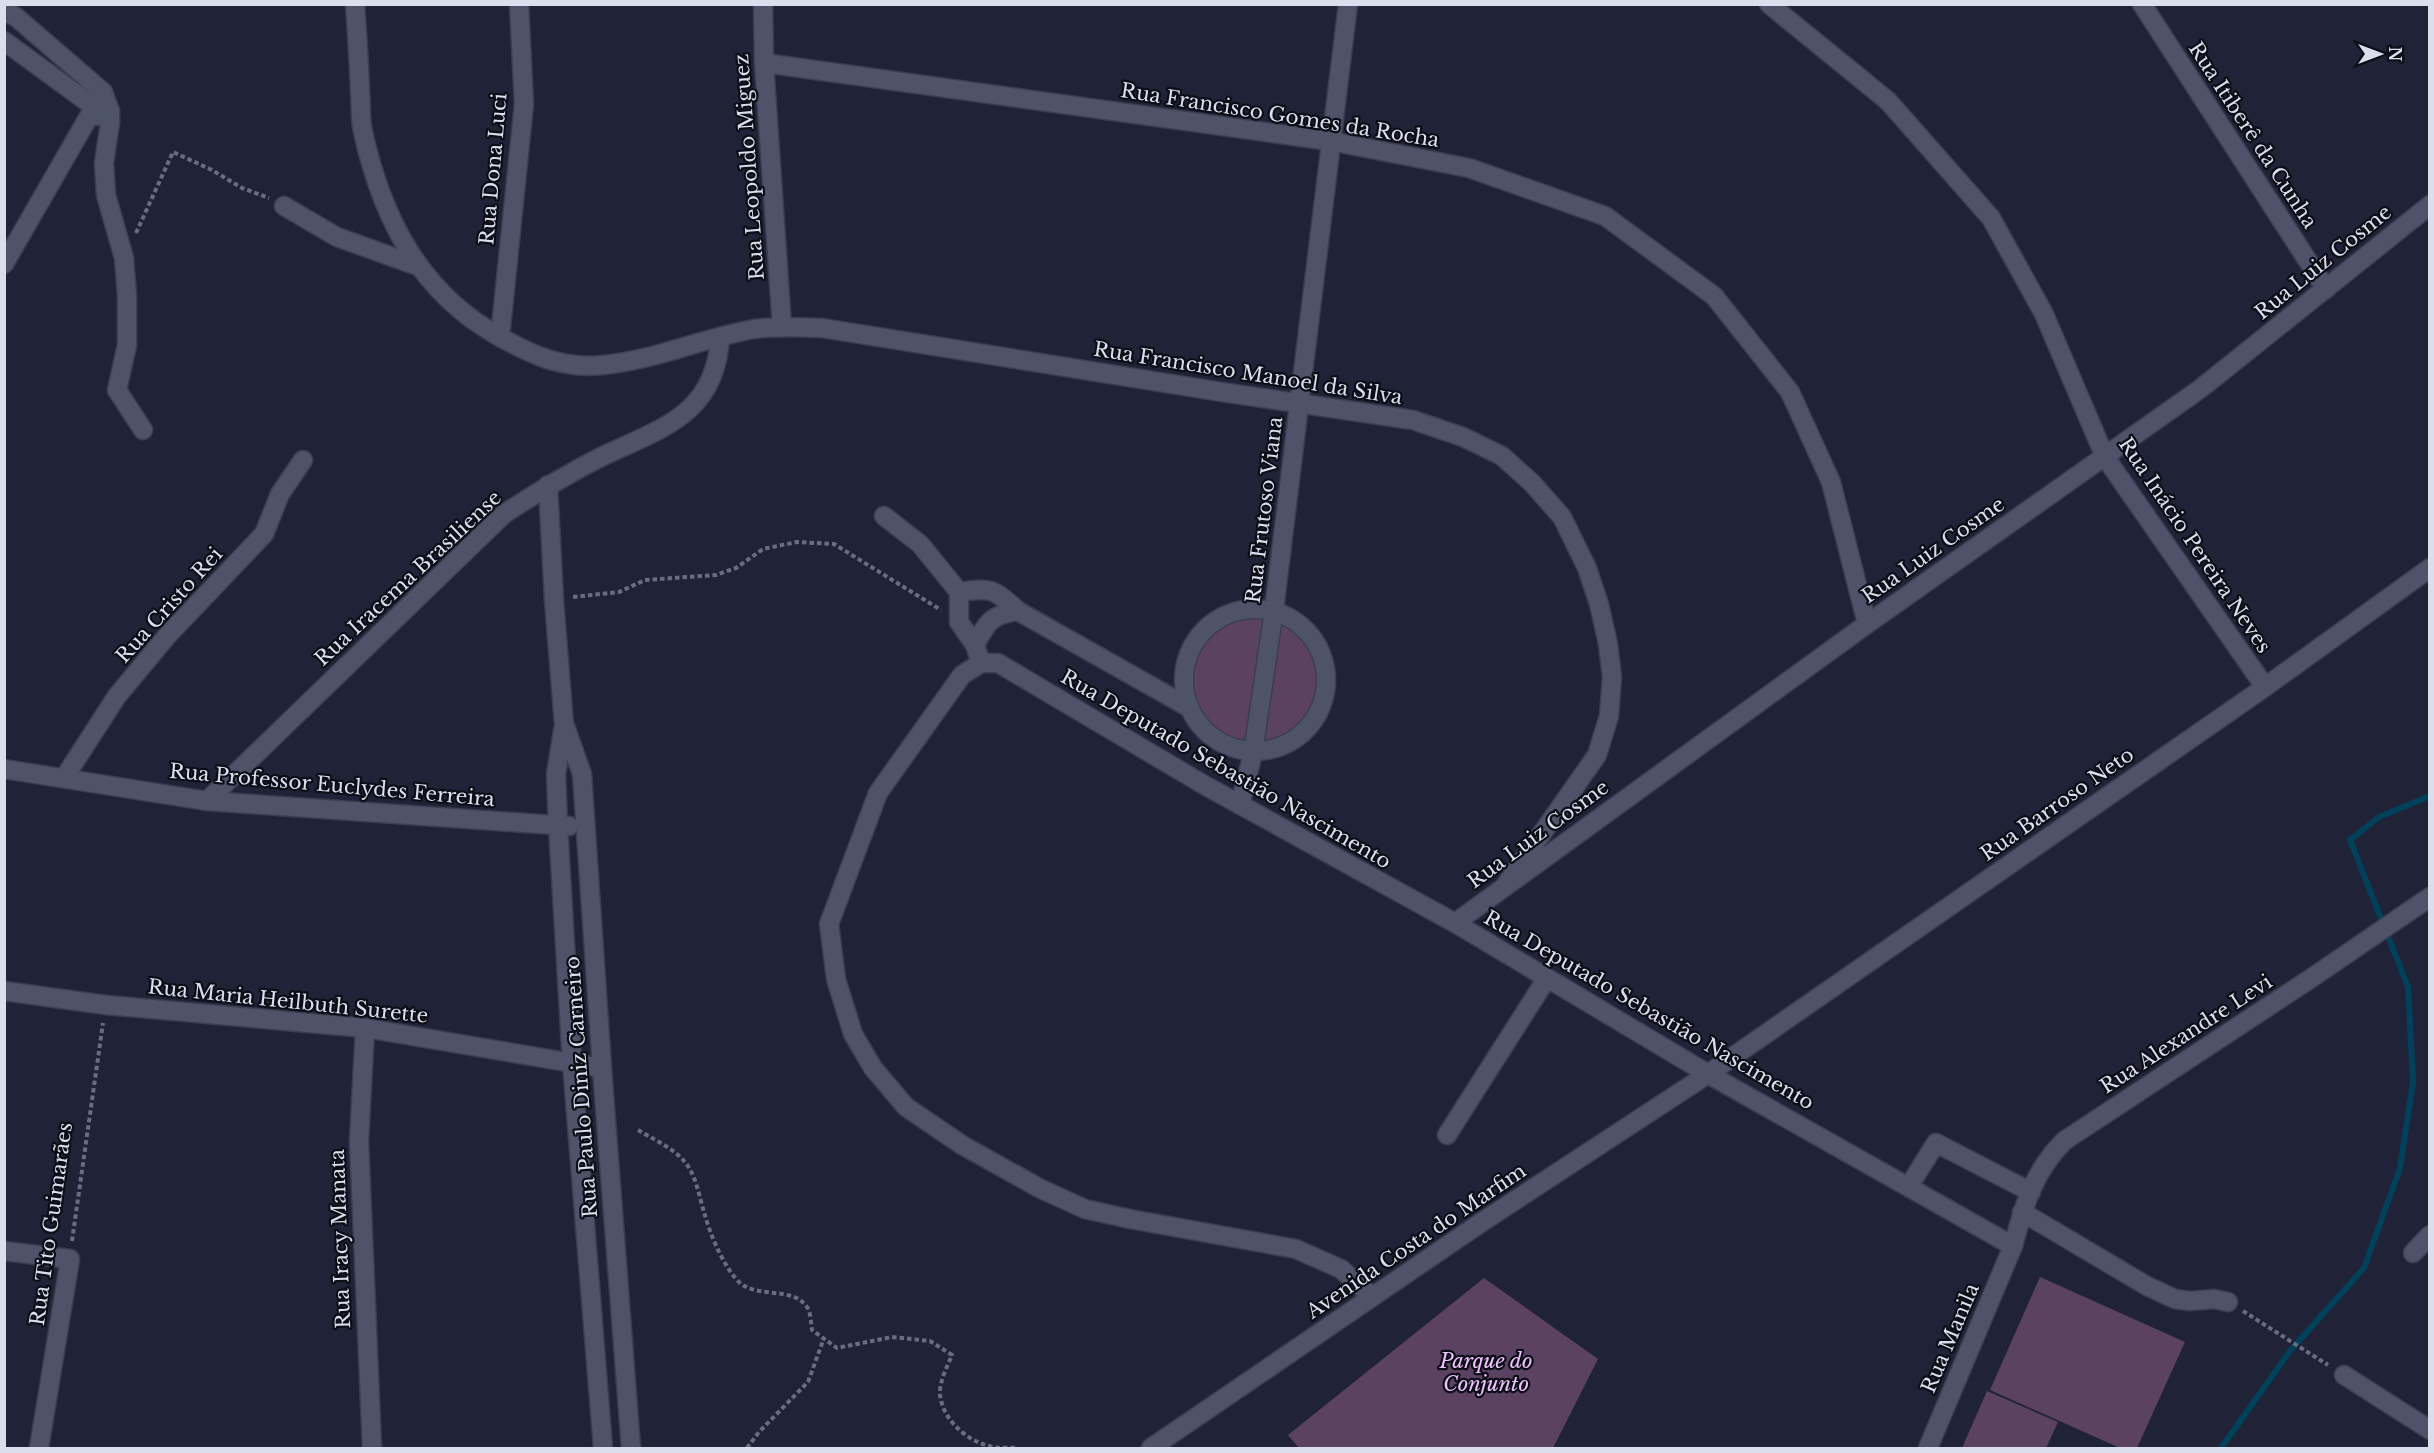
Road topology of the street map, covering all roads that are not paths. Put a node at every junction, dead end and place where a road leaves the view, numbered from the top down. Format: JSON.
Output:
{"nodes":[{"id":1,"x":355,"y":4,"type":"edge"},
{"id":2,"x":519,"y":4,"type":"edge"},
{"id":3,"x":763,"y":4,"type":"edge"},
{"id":4,"x":1348,"y":4,"type":"edge"},
{"id":5,"x":1769,"y":4,"type":"edge"},
{"id":6,"x":2142,"y":4,"type":"edge"},
{"id":7,"x":12,"y":15,"type":"edge"},
{"id":8,"x":4,"y":41,"type":"edge"},
{"id":9,"x":764,"y":63,"type":"junction"},
{"id":10,"x":98,"y":99,"type":"junction"},
{"id":11,"x":1330,"y":141,"type":"junction"},
{"id":12,"x":2430,"y":205,"type":"edge"},
{"id":13,"x":284,"y":206,"type":"road end"},
{"id":14,"x":4,"y":264,"type":"edge"},
{"id":15,"x":418,"y":266,"type":"junction"},
{"id":16,"x":2326,"y":290,"type":"junction"},
{"id":17,"x":782,"y":327,"type":"junction"},
{"id":18,"x":500,"y":337,"type":"junction"},
{"id":19,"x":720,"y":337,"type":"junction"},
{"id":20,"x":1300,"y":404,"type":"junction"},
{"id":21,"x":143,"y":430,"type":"dead end"},
{"id":22,"x":2105,"y":458,"type":"junction"},
{"id":23,"x":303,"y":460,"type":"dead end"},
{"id":24,"x":548,"y":485,"type":"junction"},
{"id":25,"x":884,"y":516,"type":"dead end"},
{"id":26,"x":2430,"y":568,"type":"edge"},
{"id":27,"x":959,"y":592,"type":"junction"},
{"id":28,"x":1274,"y":610,"type":"junction"},
{"id":29,"x":1018,"y":611,"type":"junction"},
{"id":30,"x":1867,"y":624,"type":"junction"},
{"id":31,"x":978,"y":654,"type":"junction"},
{"id":32,"x":2265,"y":687,"type":"junction"},
{"id":33,"x":1190,"y":708,"type":"junction"},
{"id":34,"x":564,"y":724,"type":"junction"},
{"id":35,"x":1253,"y":753,"type":"junction"},
{"id":36,"x":4,"y":769,"type":"edge"},
{"id":37,"x":64,"y":778,"type":"junction"},
{"id":38,"x":207,"y":801,"type":"junction"},
{"id":39,"x":1240,"y":805,"type":"junction"},
{"id":40,"x":558,"y":825,"type":"junction"},
{"id":41,"x":585,"y":827,"type":"junction"},
{"id":42,"x":1505,"y":886,"type":"junction"},
{"id":43,"x":2430,"y":897,"type":"edge"},
{"id":44,"x":1455,"y":923,"type":"junction"},
{"id":45,"x":1547,"y":978,"type":"junction"},
{"id":46,"x":4,"y":991,"type":"edge"},
{"id":47,"x":365,"y":1028,"type":"junction"},
{"id":48,"x":572,"y":1062,"type":"junction"},
{"id":49,"x":602,"y":1068,"type":"junction"},
{"id":50,"x":1708,"y":1074,"type":"junction"},
{"id":51,"x":1448,"y":1135,"type":"dead end"},
{"id":52,"x":1909,"y":1186,"type":"junction"},
{"id":53,"x":2031,"y":1192,"type":"junction"},
{"id":54,"x":2022,"y":1212,"type":"junction"},
{"id":55,"x":2430,"y":1235,"type":"edge"},
{"id":56,"x":2013,"y":1246,"type":"junction"},
{"id":57,"x":4,"y":1251,"type":"edge"},
{"id":58,"x":2413,"y":1253,"type":"dead end"},
{"id":59,"x":1372,"y":1297,"type":"junction"},
{"id":60,"x":2228,"y":1302,"type":"road end"},
{"id":61,"x":2344,"y":1375,"type":"road end"},
{"id":62,"x":2430,"y":1430,"type":"edge"},
{"id":63,"x":603,"y":1447,"type":"edge"},
{"id":64,"x":631,"y":1447,"type":"edge"},
{"id":65,"x":39,"y":1449,"type":"edge"},
{"id":66,"x":372,"y":1449,"type":"edge"},
{"id":67,"x":1151,"y":1449,"type":"edge"},
{"id":68,"x":1928,"y":1449,"type":"edge"}],
"edges":[{"from":1,"to":15,"type":"street","name":"Rua Francisco Manoel da Silva"},
{"from":2,"to":18,"type":"street","name":"Rua Dona Luci"},
{"from":3,"to":9,"type":"street","name":"Rua Leopoldo Miguez"},
{"from":4,"to":11,"type":"street","name":"Rua Frutoso Viana"},
{"from":5,"to":22,"type":"street","name":"Rua Inácio Pereira Neves"},
{"from":6,"to":16,"type":"street","name":"Rua Itiberê da Cunha"},
{"from":7,"to":10,"type":"street"},
{"from":8,"to":10,"type":"street"},
{"from":9,"to":11,"type":"street","name":"Rua Francisco Gomes da Rocha"},
{"from":9,"to":17,"type":"street","name":"Rua Leopoldo Miguez"},
{"from":10,"to":14,"type":"street"},
{"from":10,"to":21,"type":"street"},
{"from":11,"to":20,"type":"street","name":"Rua Frutoso Viana"},
{"from":11,"to":30,"type":"street","name":"Rua Francisco Gomes da Rocha"},
{"from":12,"to":16,"type":"street","name":"Rua Luiz Cosme"},
{"from":13,"to":15,"type":"street"},
{"from":15,"to":18,"type":"street","name":"Rua Francisco Manoel da Silva"},
{"from":16,"to":22,"type":"street","name":"Rua Luiz Cosme"},
{"from":17,"to":19,"type":"street","name":"Rua Francisco Manoel da Silva"},
{"from":17,"to":20,"type":"street","name":"Rua Francisco Manoel da Silva"},
{"from":18,"to":19,"type":"street","name":"Rua Francisco Manoel da Silva"},
{"from":19,"to":24,"type":"street","name":"Rua Iracema Brasiliense"},
{"from":20,"to":28,"type":"street","name":"Rua Frutoso Viana"},
{"from":20,"to":42,"type":"street","name":"Rua Francisco Manoel da Silva"},
{"from":22,"to":30,"type":"street","name":"Rua Luiz Cosme"},
{"from":22,"to":32,"type":"street","name":"Rua Inácio Pereira Neves"},
{"from":23,"to":37,"type":"street","name":"Rua Cristo Rei"},
{"from":24,"to":34,"type":"street","name":"Rua Paulo Diniz Carneiro"},
{"from":24,"to":38,"type":"street","name":"Rua Iracema Brasiliense"},
{"from":25,"to":27,"type":"street"},
{"from":26,"to":32,"type":"street","name":"Rua Barroso Neto"},
{"from":27,"to":29,"type":"street","name":"Rua Deputado Sebastião Nascimento"},
{"from":27,"to":31,"type":"street"},
{"from":28,"to":33,"type":"street"},
{"from":28,"to":35,"type":"street","name":"Rua Frutoso Viana"},
{"from":28,"to":35,"type":"street"},
{"from":29,"to":31,"type":"street"},
{"from":29,"to":33,"type":"street","name":"Rua Deputado Sebastião Nascimento"},
{"from":30,"to":42,"type":"street","name":"Rua Luiz Cosme"},
{"from":31,"to":39,"type":"street","name":"Rua Deputado Sebastião Nascimento"},
{"from":31,"to":59,"type":"street"},
{"from":32,"to":50,"type":"street","name":"Rua Barroso Neto"},
{"from":33,"to":35,"type":"street"},
{"from":34,"to":40,"type":"street","name":"Rua Paulo Diniz Carneiro"},
{"from":34,"to":41,"type":"street","name":"Rua Paulo Diniz Carneiro"},
{"from":35,"to":39,"type":"street","name":"Rua Frutoso Viana"},
{"from":36,"to":37,"type":"street","name":"Rua Professor Euclydes Ferreira"},
{"from":37,"to":38,"type":"street","name":"Rua Professor Euclydes Ferreira"},
{"from":38,"to":40,"type":"street","name":"Rua Professor Euclydes Ferreira"},
{"from":39,"to":44,"type":"street","name":"Rua Deputado Sebastião Nascimento"},
{"from":40,"to":41,"type":"street","name":"Rua Professor Euclydes Ferreira"},
{"from":40,"to":48,"type":"street","name":"Rua Paulo Diniz Carneiro"},
{"from":41,"to":49,"type":"street","name":"Rua Paulo Diniz Carneiro"},
{"from":42,"to":44,"type":"street","name":"Rua Luiz Cosme"},
{"from":43,"to":53,"type":"street","name":"Rua Alexandre Levi"},
{"from":44,"to":45,"type":"street","name":"Rua Deputado Sebastião Nascimento"},
{"from":45,"to":50,"type":"street","name":"Rua Deputado Sebastião Nascimento"},
{"from":45,"to":51,"type":"street"},
{"from":46,"to":47,"type":"street","name":"Rua Maria Heilbuth Surette"},
{"from":47,"to":48,"type":"street","name":"Rua Maria Heilbuth Surette"},
{"from":47,"to":66,"type":"street","name":"Rua Iracy Manata"},
{"from":48,"to":49,"type":"street","name":"Rua Maria Heilbuth Surette"},
{"from":48,"to":63,"type":"street","name":"Rua Paulo Diniz Carneiro"},
{"from":49,"to":64,"type":"street","name":"Rua Paulo Diniz Carneiro"},
{"from":50,"to":52,"type":"street","name":"Rua Deputado Sebastião Nascimento"},
{"from":50,"to":59,"type":"street","name":"Avenida Costa do Marfim"},
{"from":52,"to":53,"type":"street"},
{"from":52,"to":56,"type":"street","name":"Rua Deputado Sebastião Nascimento"},
{"from":53,"to":54,"type":"street","name":"Rua Alexandre Levi"},
{"from":54,"to":56,"type":"street","name":"Rua Alexandre Levi"},
{"from":54,"to":60,"type":"street"},
{"from":55,"to":58,"type":"street"},
{"from":56,"to":68,"type":"street","name":"Rua Manila"},
{"from":57,"to":65,"type":"street","name":"Rua Tito Guimarães"},
{"from":59,"to":67,"type":"street","name":"Avenida Costa do Marfim"},
{"from":61,"to":62,"type":"street"},
{"from":63,"to":64,"type":"street"}]}
